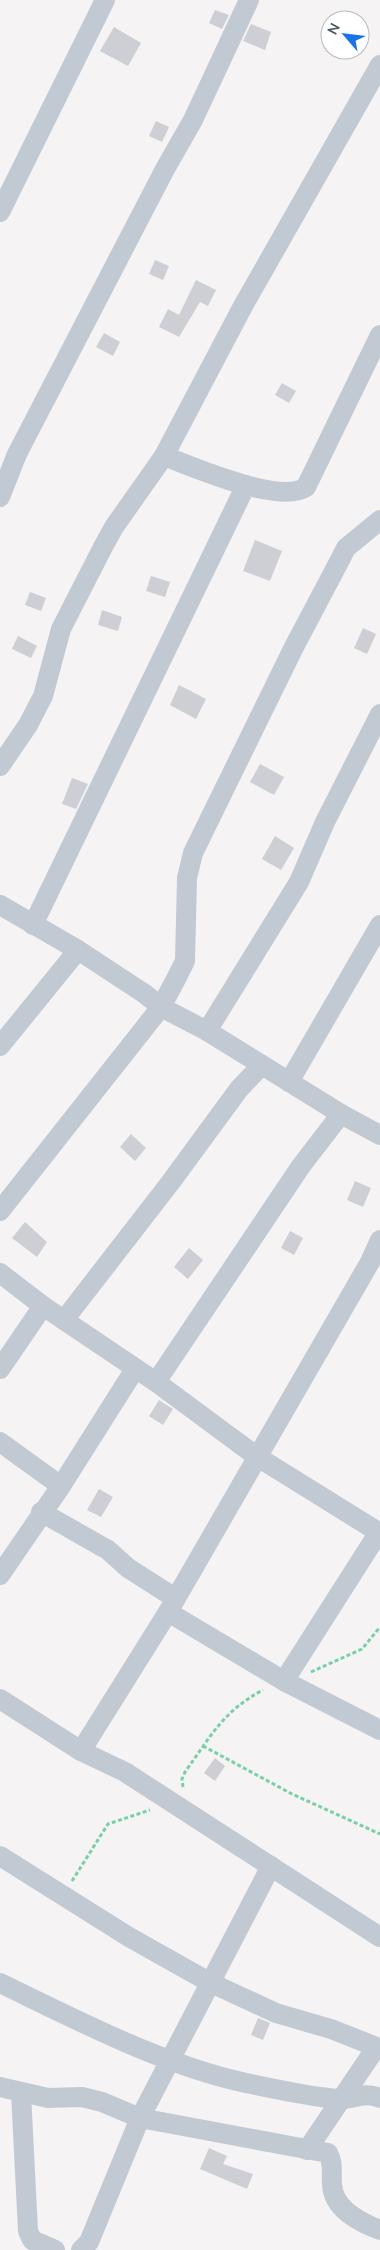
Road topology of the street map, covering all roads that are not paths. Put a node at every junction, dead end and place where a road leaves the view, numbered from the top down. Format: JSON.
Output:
{"nodes":[{"id":1,"x":105,"y":0,"type":"edge"},
{"id":2,"x":249,"y":0,"type":"edge"},
{"id":3,"x":380,"y":65,"type":"edge"},
{"id":4,"x":0,"y":212,"type":"edge"},
{"id":5,"x":380,"y":334,"type":"edge"},
{"id":6,"x":164,"y":456,"type":"junction"},
{"id":7,"x":246,"y":485,"type":"junction"},
{"id":8,"x":0,"y":497,"type":"edge"},
{"id":9,"x":380,"y":520,"type":"edge"},
{"id":10,"x":380,"y":714,"type":"edge"},
{"id":11,"x":0,"y":766,"type":"edge"},
{"id":12,"x":0,"y":905,"type":"edge"},
{"id":13,"x":33,"y":925,"type":"junction"},
{"id":14,"x":380,"y":925,"type":"edge"},
{"id":15,"x":78,"y":950,"type":"junction"},
{"id":16,"x":161,"y":1007,"type":"junction"},
{"id":17,"x":207,"y":1031,"type":"junction"},
{"id":18,"x":0,"y":1046,"type":"edge"},
{"id":19,"x":262,"y":1065,"type":"junction"},
{"id":20,"x":289,"y":1082,"type":"junction"},
{"id":21,"x":341,"y":1114,"type":"junction"},
{"id":22,"x":380,"y":1135,"type":"edge"},
{"id":23,"x":0,"y":1211,"type":"edge"},
{"id":24,"x":380,"y":1240,"type":"edge"},
{"id":25,"x":0,"y":1273,"type":"edge"},
{"id":26,"x":42,"y":1306,"type":"junction"},
{"id":27,"x":64,"y":1320,"type":"junction"},
{"id":28,"x":135,"y":1369,"type":"junction"},
{"id":29,"x":0,"y":1370,"type":"edge"},
{"id":30,"x":156,"y":1382,"type":"junction"},
{"id":31,"x":0,"y":1442,"type":"edge"},
{"id":32,"x":256,"y":1456,"type":"junction"},
{"id":33,"x":61,"y":1486,"type":"junction"},
{"id":34,"x":41,"y":1512,"type":"junction"},
{"id":35,"x":379,"y":1532,"type":"edge"},
{"id":36,"x":0,"y":1575,"type":"edge"},
{"id":37,"x":171,"y":1605,"type":"junction"},
{"id":38,"x":284,"y":1681,"type":"junction"},
{"id":39,"x":0,"y":1699,"type":"edge"},
{"id":40,"x":380,"y":1730,"type":"edge"},
{"id":41,"x":81,"y":1751,"type":"junction"},
{"id":42,"x":0,"y":1856,"type":"edge"},
{"id":43,"x":271,"y":1866,"type":"junction"},
{"id":44,"x":380,"y":1937,"type":"edge"},
{"id":45,"x":209,"y":1982,"type":"junction"},
{"id":46,"x":0,"y":1983,"type":"edge"},
{"id":47,"x":169,"y":2060,"type":"junction"},
{"id":48,"x":0,"y":2087,"type":"edge"},
{"id":49,"x":21,"y":2093,"type":"junction"},
{"id":50,"x":380,"y":2098,"type":"edge"},
{"id":51,"x":341,"y":2099,"type":"junction"},
{"id":52,"x":140,"y":2118,"type":"junction"},
{"id":53,"x":308,"y":2150,"type":"junction"},
{"id":54,"x":380,"y":2230,"type":"edge"},
{"id":55,"x":55,"y":2250,"type":"edge"},
{"id":56,"x":81,"y":2250,"type":"edge"}],
"edges":[{"from":1,"to":4,"type":"street"},
{"from":2,"to":8,"type":"street"},
{"from":3,"to":6,"type":"street"},
{"from":5,"to":7,"type":"street"},
{"from":6,"to":7,"type":"street"},
{"from":6,"to":11,"type":"street"},
{"from":7,"to":13,"type":"street"},
{"from":9,"to":16,"type":"street"},
{"from":10,"to":17,"type":"street"},
{"from":12,"to":13,"type":"street"},
{"from":13,"to":15,"type":"street"},
{"from":14,"to":20,"type":"street"},
{"from":15,"to":16,"type":"street"},
{"from":15,"to":18,"type":"street"},
{"from":16,"to":17,"type":"street"},
{"from":16,"to":23,"type":"street"},
{"from":17,"to":19,"type":"street"},
{"from":19,"to":20,"type":"street"},
{"from":19,"to":27,"type":"street"},
{"from":20,"to":21,"type":"street"},
{"from":21,"to":22,"type":"street"},
{"from":21,"to":30,"type":"street"},
{"from":24,"to":32,"type":"street"},
{"from":25,"to":26,"type":"street"},
{"from":26,"to":27,"type":"street"},
{"from":26,"to":29,"type":"street"},
{"from":27,"to":28,"type":"street"},
{"from":28,"to":30,"type":"street"},
{"from":28,"to":33,"type":"street"},
{"from":30,"to":32,"type":"street"},
{"from":31,"to":33,"type":"street"},
{"from":32,"to":35,"type":"street"},
{"from":32,"to":37,"type":"street"},
{"from":33,"to":34,"type":"street"},
{"from":34,"to":36,"type":"street"},
{"from":34,"to":37,"type":"street"},
{"from":35,"to":38,"type":"street"},
{"from":37,"to":38,"type":"street"},
{"from":37,"to":41,"type":"street"},
{"from":38,"to":40,"type":"street"},
{"from":39,"to":41,"type":"street"},
{"from":41,"to":43,"type":"street"},
{"from":42,"to":45,"type":"street"},
{"from":43,"to":44,"type":"street"},
{"from":43,"to":45,"type":"street"},
{"from":45,"to":47,"type":"street"},
{"from":45,"to":51,"type":"street"},
{"from":46,"to":47,"type":"street"},
{"from":47,"to":51,"type":"street"},
{"from":47,"to":52,"type":"street"},
{"from":48,"to":49,"type":"street"},
{"from":49,"to":52,"type":"street"},
{"from":49,"to":55,"type":"street"},
{"from":50,"to":51,"type":"street"},
{"from":51,"to":53,"type":"street"},
{"from":52,"to":53,"type":"street"},
{"from":52,"to":56,"type":"street"},
{"from":53,"to":54,"type":"street"}]}
